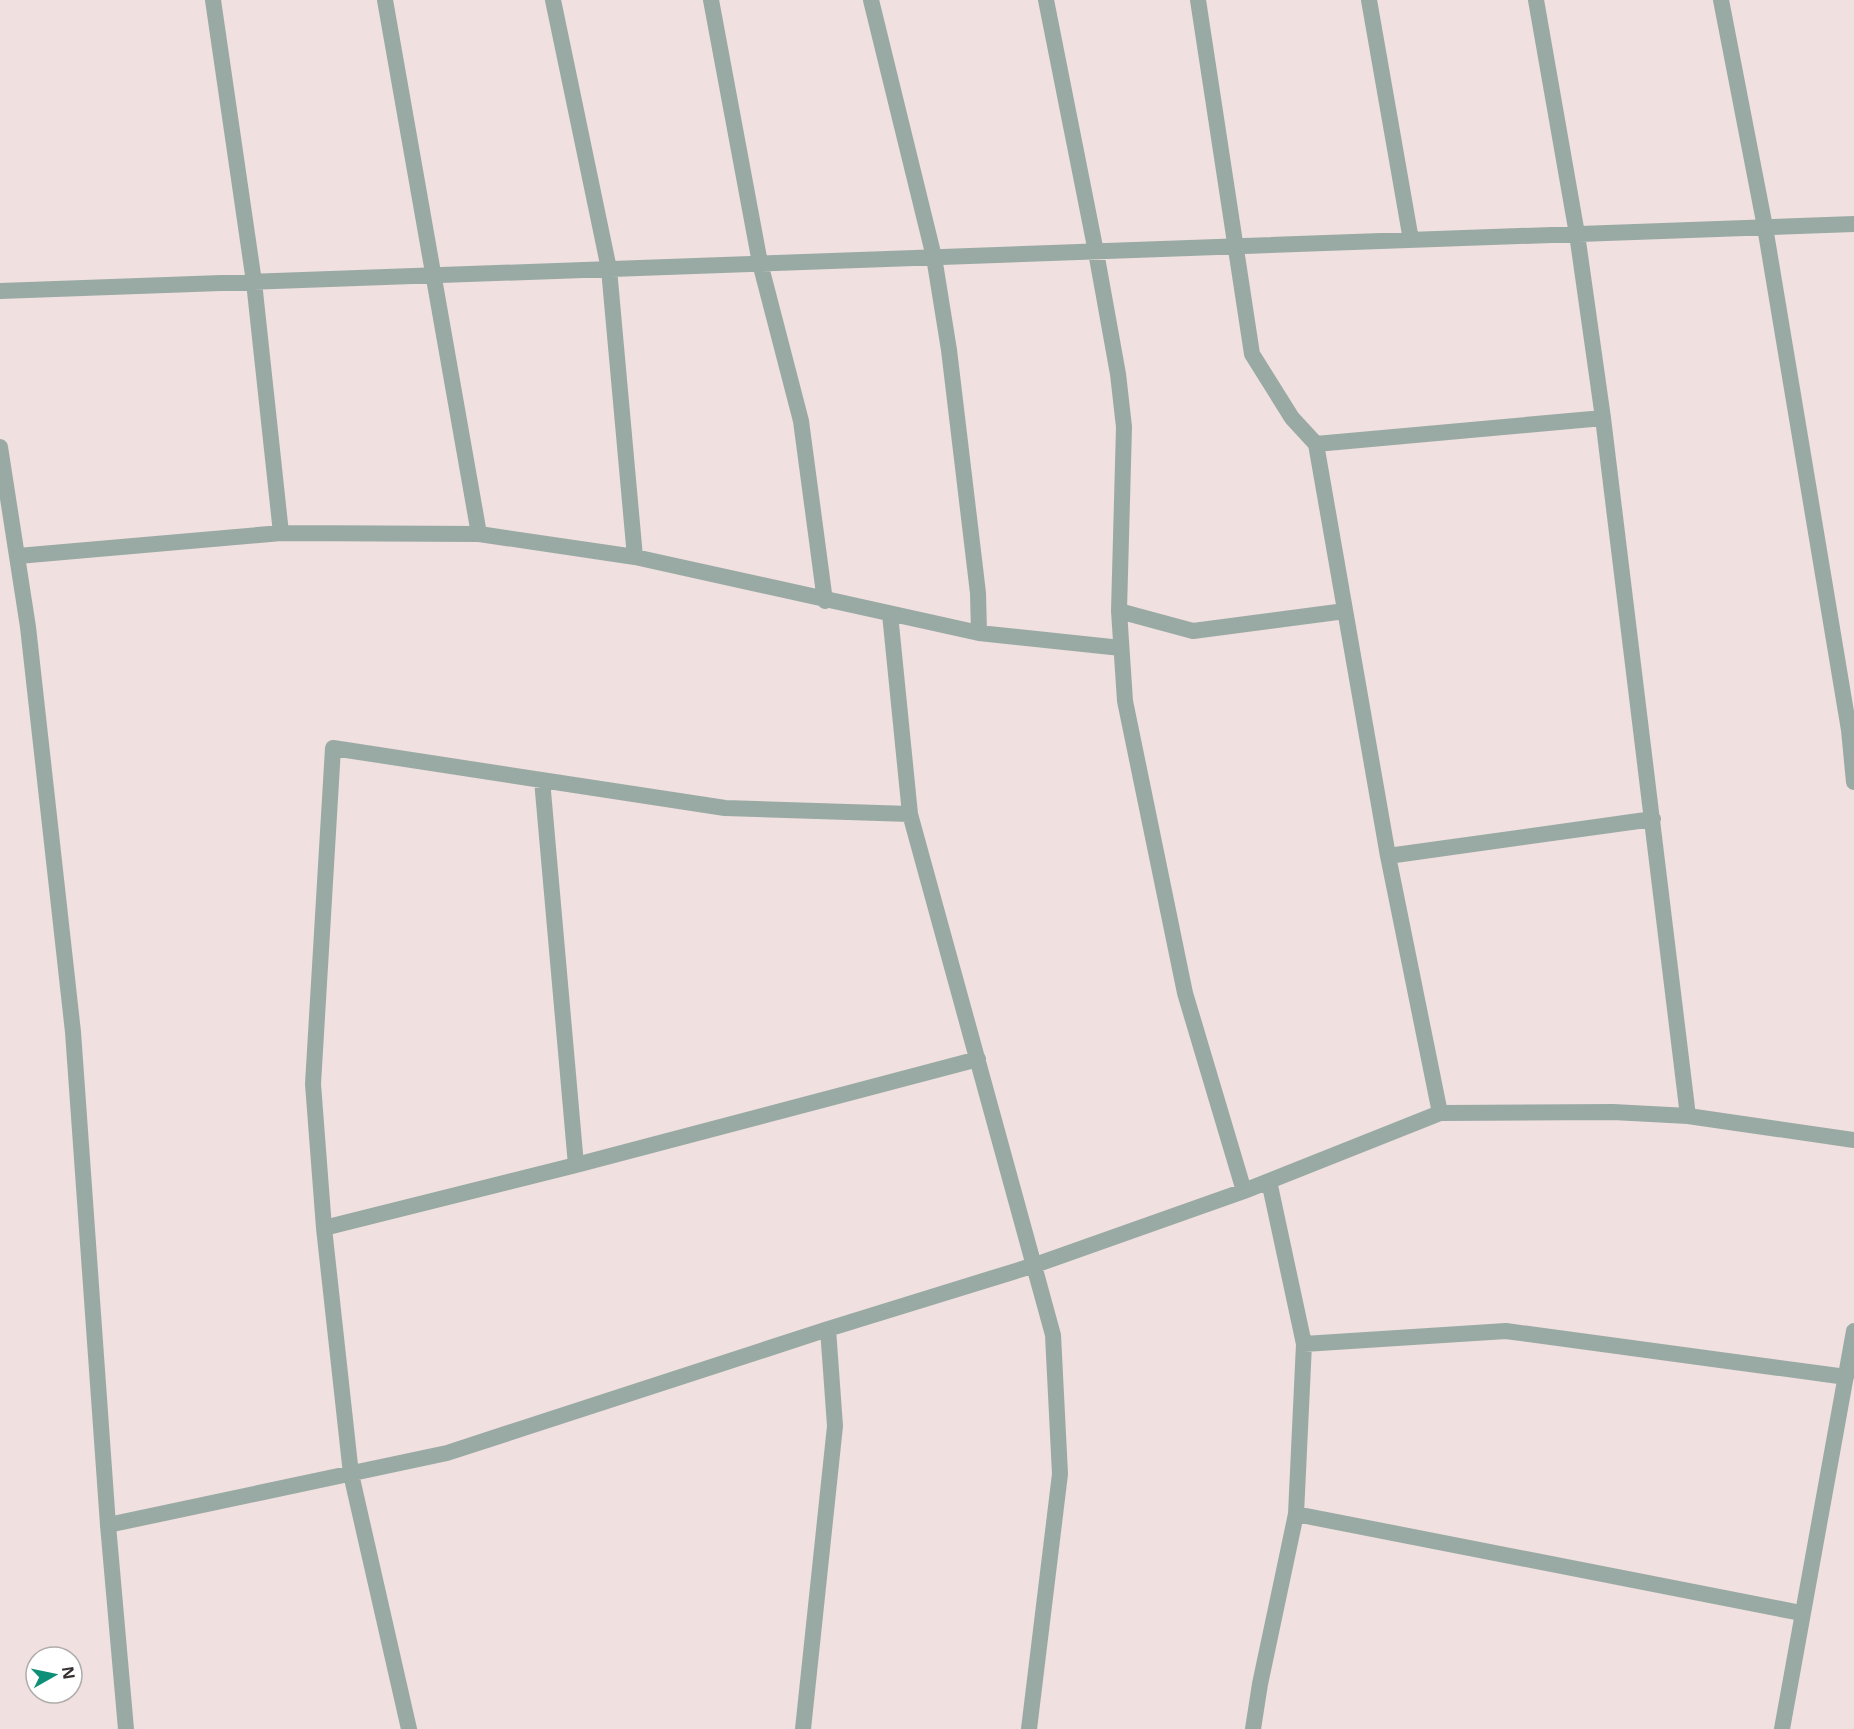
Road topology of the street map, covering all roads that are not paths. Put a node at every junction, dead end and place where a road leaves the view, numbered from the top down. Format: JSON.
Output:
{"nodes":[{"id":1,"x":213,"y":0,"type":"edge"},
{"id":2,"x":385,"y":0,"type":"edge"},
{"id":3,"x":553,"y":0,"type":"edge"},
{"id":4,"x":711,"y":0,"type":"edge"},
{"id":5,"x":872,"y":0,"type":"edge"},
{"id":6,"x":1046,"y":0,"type":"edge"},
{"id":7,"x":1198,"y":0,"type":"edge"},
{"id":8,"x":1369,"y":0,"type":"edge"},
{"id":9,"x":1536,"y":0,"type":"edge"},
{"id":10,"x":1721,"y":0,"type":"edge"},
{"id":11,"x":1854,"y":224,"type":"edge"},
{"id":12,"x":1765,"y":227,"type":"junction"},
{"id":13,"x":1577,"y":234,"type":"junction"},
{"id":14,"x":1411,"y":240,"type":"junction"},
{"id":15,"x":1235,"y":247,"type":"junction"},
{"id":16,"x":1096,"y":252,"type":"junction"},
{"id":17,"x":934,"y":257,"type":"junction"},
{"id":18,"x":760,"y":263,"type":"junction"},
{"id":19,"x":609,"y":269,"type":"junction"},
{"id":20,"x":434,"y":276,"type":"junction"},
{"id":21,"x":254,"y":282,"type":"junction"},
{"id":22,"x":0,"y":291,"type":"edge"},
{"id":23,"x":1603,"y":418,"type":"junction"},
{"id":24,"x":1316,"y":444,"type":"junction"},
{"id":25,"x":0,"y":447,"type":"edge"},
{"id":26,"x":281,"y":533,"type":"junction"},
{"id":27,"x":479,"y":534,"type":"junction"},
{"id":28,"x":18,"y":556,"type":"junction"},
{"id":29,"x":635,"y":557,"type":"junction"},
{"id":30,"x":825,"y":601,"type":"junction"},
{"id":31,"x":1119,"y":611,"type":"junction"},
{"id":32,"x":1345,"y":611,"type":"junction"},
{"id":33,"x":890,"y":614,"type":"junction"},
{"id":34,"x":978,"y":633,"type":"junction"},
{"id":35,"x":1121,"y":648,"type":"junction"},
{"id":36,"x":542,"y":780,"type":"junction"},
{"id":37,"x":1854,"y":782,"type":"edge"},
{"id":38,"x":910,"y":814,"type":"junction"},
{"id":39,"x":1653,"y":819,"type":"junction"},
{"id":40,"x":1388,"y":856,"type":"junction"},
{"id":41,"x":978,"y":1059,"type":"junction"},
{"id":42,"x":1440,"y":1113,"type":"junction"},
{"id":43,"x":1688,"y":1116,"type":"junction"},
{"id":44,"x":1854,"y":1140,"type":"edge"},
{"id":45,"x":576,"y":1165,"type":"junction"},
{"id":46,"x":1269,"y":1181,"type":"junction"},
{"id":47,"x":1244,"y":1191,"type":"junction"},
{"id":48,"x":324,"y":1228,"type":"junction"},
{"id":49,"x":1035,"y":1265,"type":"junction"},
{"id":50,"x":828,"y":1329,"type":"junction"},
{"id":51,"x":1854,"y":1331,"type":"edge"},
{"id":52,"x":1304,"y":1344,"type":"junction"},
{"id":53,"x":1846,"y":1377,"type":"junction"},
{"id":54,"x":351,"y":1474,"type":"junction"},
{"id":55,"x":1296,"y":1514,"type":"junction"},
{"id":56,"x":108,"y":1525,"type":"junction"},
{"id":57,"x":1802,"y":1613,"type":"junction"},
{"id":58,"x":126,"y":1729,"type":"edge"},
{"id":59,"x":409,"y":1729,"type":"edge"},
{"id":60,"x":802,"y":1729,"type":"edge"},
{"id":61,"x":1029,"y":1729,"type":"edge"},
{"id":62,"x":1253,"y":1729,"type":"edge"},
{"id":63,"x":1782,"y":1729,"type":"edge"}],
"edges":[{"from":1,"to":21,"type":"street"},
{"from":2,"to":20,"type":"street"},
{"from":3,"to":19,"type":"street"},
{"from":4,"to":18,"type":"street"},
{"from":5,"to":17,"type":"street"},
{"from":6,"to":16,"type":"street"},
{"from":7,"to":15,"type":"street"},
{"from":8,"to":14,"type":"street"},
{"from":9,"to":13,"type":"street"},
{"from":10,"to":12,"type":"street"},
{"from":11,"to":12,"type":"street"},
{"from":12,"to":13,"type":"street"},
{"from":12,"to":37,"type":"street"},
{"from":13,"to":14,"type":"street"},
{"from":13,"to":23,"type":"street"},
{"from":14,"to":15,"type":"street"},
{"from":15,"to":16,"type":"street"},
{"from":15,"to":24,"type":"street"},
{"from":16,"to":17,"type":"street"},
{"from":16,"to":31,"type":"street"},
{"from":17,"to":18,"type":"street"},
{"from":17,"to":34,"type":"street"},
{"from":18,"to":19,"type":"street"},
{"from":18,"to":30,"type":"street"},
{"from":19,"to":20,"type":"street"},
{"from":19,"to":29,"type":"street"},
{"from":20,"to":21,"type":"street"},
{"from":20,"to":27,"type":"street"},
{"from":21,"to":22,"type":"street"},
{"from":21,"to":26,"type":"street"},
{"from":23,"to":24,"type":"street"},
{"from":23,"to":39,"type":"street"},
{"from":24,"to":32,"type":"street"},
{"from":25,"to":28,"type":"street"},
{"from":26,"to":27,"type":"street"},
{"from":26,"to":28,"type":"street"},
{"from":27,"to":29,"type":"street"},
{"from":28,"to":56,"type":"street"},
{"from":29,"to":30,"type":"street"},
{"from":30,"to":33,"type":"street"},
{"from":31,"to":32,"type":"street"},
{"from":31,"to":35,"type":"street"},
{"from":32,"to":40,"type":"street"},
{"from":33,"to":34,"type":"street"},
{"from":33,"to":38,"type":"street"},
{"from":34,"to":35,"type":"street"},
{"from":35,"to":47,"type":"street"},
{"from":36,"to":38,"type":"street"},
{"from":36,"to":45,"type":"street"},
{"from":36,"to":48,"type":"street"},
{"from":38,"to":41,"type":"street"},
{"from":39,"to":40,"type":"street"},
{"from":39,"to":43,"type":"street"},
{"from":40,"to":42,"type":"street"},
{"from":41,"to":45,"type":"street"},
{"from":41,"to":49,"type":"street"},
{"from":42,"to":43,"type":"street"},
{"from":42,"to":46,"type":"street"},
{"from":43,"to":44,"type":"street"},
{"from":45,"to":48,"type":"street"},
{"from":46,"to":47,"type":"street"},
{"from":46,"to":52,"type":"street"},
{"from":47,"to":49,"type":"street"},
{"from":48,"to":54,"type":"street"},
{"from":49,"to":50,"type":"street"},
{"from":49,"to":61,"type":"street"},
{"from":50,"to":54,"type":"street"},
{"from":50,"to":60,"type":"street"},
{"from":51,"to":53,"type":"street"},
{"from":52,"to":53,"type":"street"},
{"from":52,"to":55,"type":"street"},
{"from":53,"to":57,"type":"street"},
{"from":54,"to":56,"type":"street"},
{"from":54,"to":59,"type":"street"},
{"from":55,"to":57,"type":"street"},
{"from":55,"to":62,"type":"street"},
{"from":56,"to":58,"type":"street"},
{"from":57,"to":63,"type":"street"}]}
